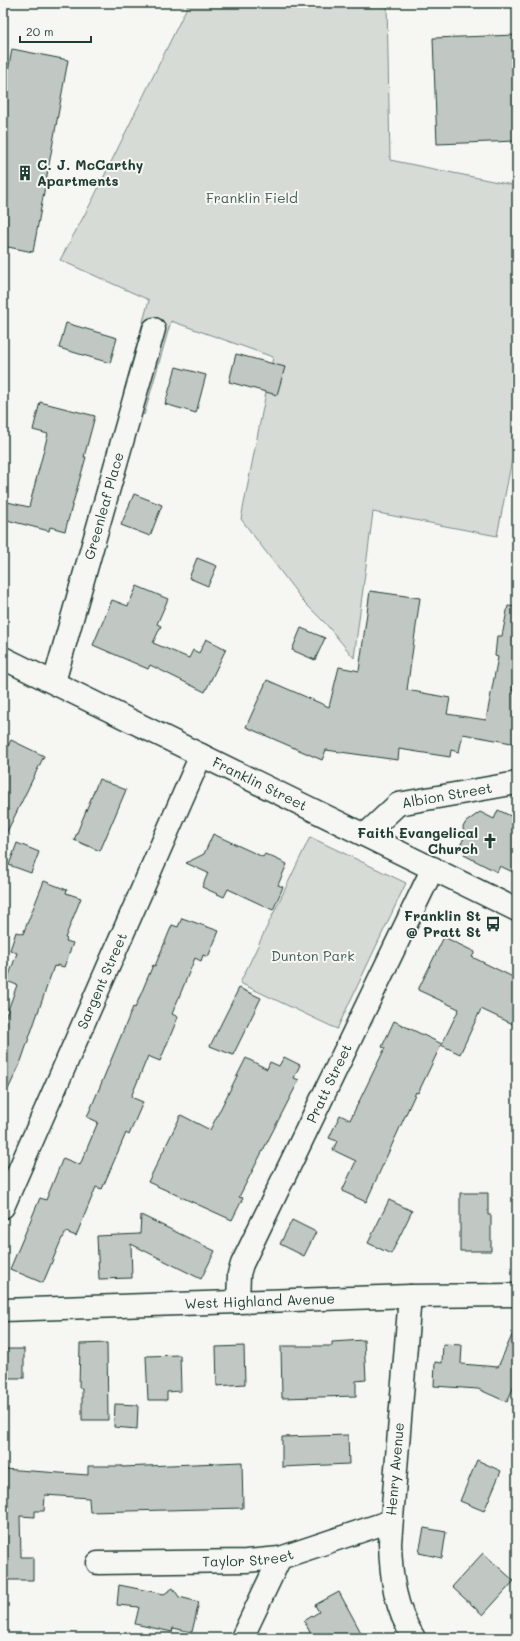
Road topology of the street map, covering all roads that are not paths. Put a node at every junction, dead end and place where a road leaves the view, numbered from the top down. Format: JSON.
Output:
{"nodes":[{"id":1,"x":154,"y":329,"type":"dead end"},
{"id":2,"x":3,"y":658,"type":"edge"},
{"id":3,"x":54,"y":682,"type":"junction"},
{"id":4,"x":201,"y":755,"type":"junction"},
{"id":5,"x":517,"y":783,"type":"edge"},
{"id":6,"x":365,"y":835,"type":"junction"},
{"id":7,"x":432,"y":868,"type":"junction"},
{"id":8,"x":517,"y":910,"type":"edge"},
{"id":9,"x":3,"y":1207,"type":"edge"},
{"id":10,"x":517,"y":1295,"type":"edge"},
{"id":11,"x":410,"y":1296,"type":"junction"},
{"id":12,"x":238,"y":1302,"type":"junction"},
{"id":13,"x":3,"y":1310,"type":"edge"},
{"id":14,"x":391,"y":1521,"type":"junction"},
{"id":15,"x":280,"y":1558,"type":"junction"},
{"id":16,"x":98,"y":1563,"type":"dead end"},
{"id":17,"x":242,"y":1638,"type":"edge"},
{"id":18,"x":414,"y":1638,"type":"edge"}],
"edges":[{"from":1,"to":3,"type":"street","name":"Greenleaf Place"},
{"from":2,"to":3,"type":"street","name":"Franklin Street"},
{"from":3,"to":4,"type":"street","name":"Franklin Street"},
{"from":4,"to":6,"type":"street","name":"Franklin Street"},
{"from":4,"to":9,"type":"street","name":"Sargent Street"},
{"from":5,"to":6,"type":"street","name":"Albion Street"},
{"from":6,"to":7,"type":"street","name":"Franklin Street"},
{"from":7,"to":8,"type":"street","name":"Franklin Street"},
{"from":7,"to":12,"type":"street","name":"Pratt Street"},
{"from":10,"to":11,"type":"street","name":"West Highland Avenue"},
{"from":11,"to":12,"type":"street","name":"West Highland Avenue"},
{"from":11,"to":14,"type":"street","name":"Henry Avenue"},
{"from":12,"to":13,"type":"street","name":"West Highland Avenue"},
{"from":14,"to":15,"type":"street","name":"Taylor Street"},
{"from":14,"to":18,"type":"street","name":"Henry Avenue"},
{"from":15,"to":16,"type":"street","name":"Taylor Street"},
{"from":15,"to":17,"type":"street"}]}
